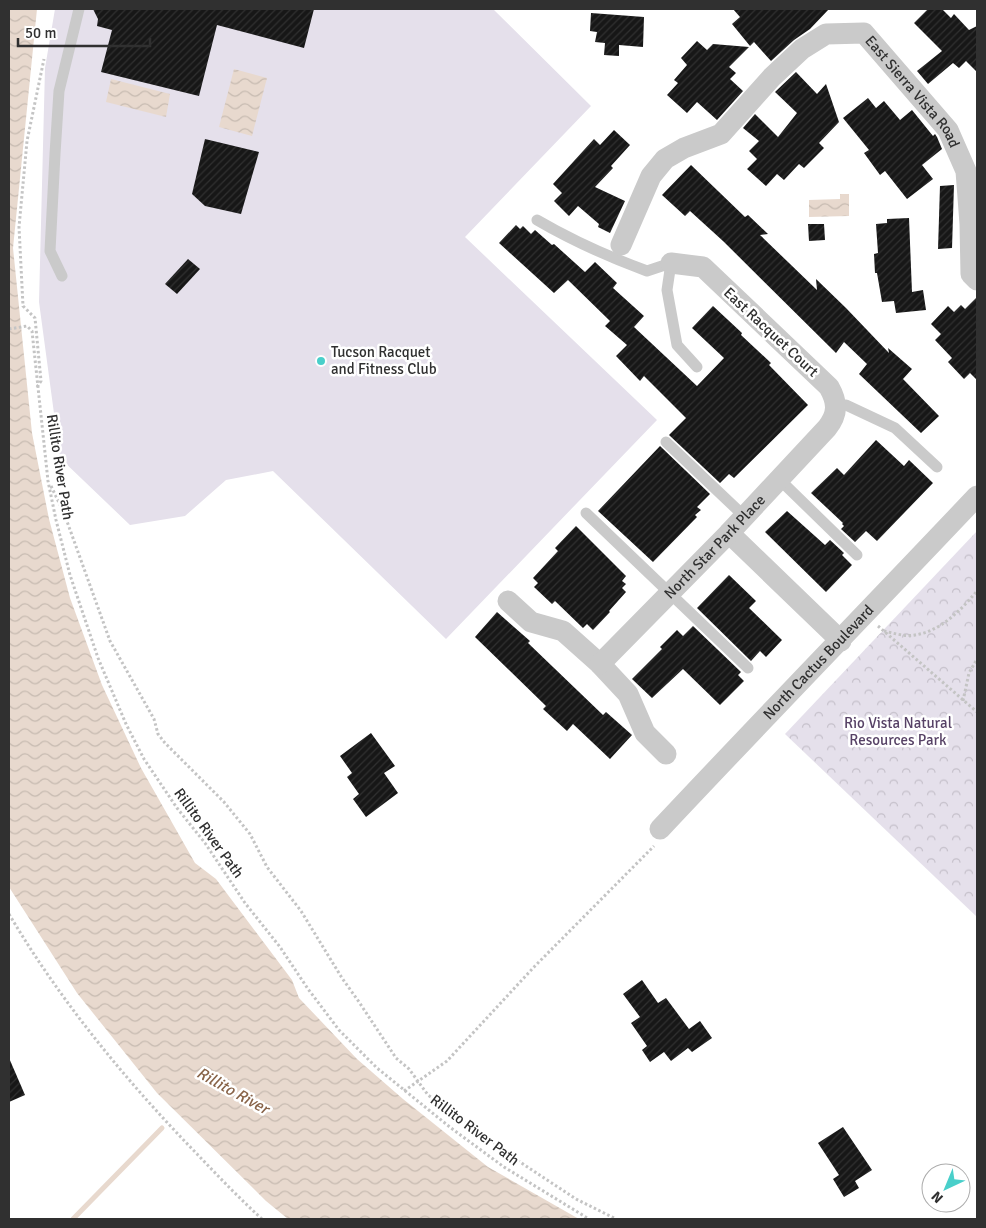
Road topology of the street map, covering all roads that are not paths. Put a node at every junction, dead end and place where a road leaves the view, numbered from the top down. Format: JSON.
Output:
{"nodes":[{"id":1,"x":79,"y":9,"type":"edge"},
{"id":2,"x":537,"y":220,"type":"dead end"},
{"id":3,"x":622,"y":245,"type":"dead end"},
{"id":4,"x":671,"y":263,"type":"junction"},
{"id":5,"x":62,"y":276,"type":"dead end"},
{"id":6,"x":977,"y":280,"type":"edge"},
{"id":7,"x":697,"y":367,"type":"dead end"},
{"id":8,"x":841,"y":405,"type":"junction"},
{"id":9,"x":666,"y":442,"type":"dead end"},
{"id":10,"x":937,"y":467,"type":"dead end"},
{"id":11,"x":779,"y":479,"type":"junction"},
{"id":12,"x":977,"y":496,"type":"edge"},
{"id":13,"x":586,"y":513,"type":"dead end"},
{"id":14,"x":744,"y":516,"type":"junction"},
{"id":15,"x":729,"y":533,"type":"junction"},
{"id":16,"x":857,"y":555,"type":"dead end"},
{"id":17,"x":670,"y":594,"type":"junction"},
{"id":18,"x":508,"y":601,"type":"dead end"},
{"id":19,"x":841,"y":641,"type":"junction"},
{"id":20,"x":600,"y":664,"type":"junction"},
{"id":21,"x":748,"y":668,"type":"dead end"},
{"id":22,"x":666,"y":754,"type":"dead end"},
{"id":23,"x":660,"y":829,"type":"road end"}],
"edges":[{"from":1,"to":5,"type":"lane"},
{"from":2,"to":4,"type":"lane"},
{"from":3,"to":6,"type":"street","name":"East Sierra Vista Road"},
{"from":4,"to":7,"type":"lane"},
{"from":4,"to":8,"type":"street","name":"East Racquet Court"},
{"from":8,"to":10,"type":"lane"},
{"from":8,"to":11,"type":"street","name":"North Star Park Place"},
{"from":9,"to":14,"type":"lane"},
{"from":11,"to":14,"type":"street","name":"North Star Park Place"},
{"from":11,"to":16,"type":"lane"},
{"from":12,"to":19,"type":"street","name":"North Cactus Boulevard"},
{"from":13,"to":17,"type":"lane"},
{"from":14,"to":15,"type":"street","name":"North Star Park Place"},
{"from":15,"to":17,"type":"street","name":"North Star Park Place"},
{"from":15,"to":19,"type":"street"},
{"from":17,"to":20,"type":"street","name":"North Star Park Place"},
{"from":17,"to":21,"type":"lane"},
{"from":18,"to":20,"type":"street"},
{"from":19,"to":23,"type":"street","name":"North Cactus Boulevard"},
{"from":20,"to":22,"type":"street"}]}
